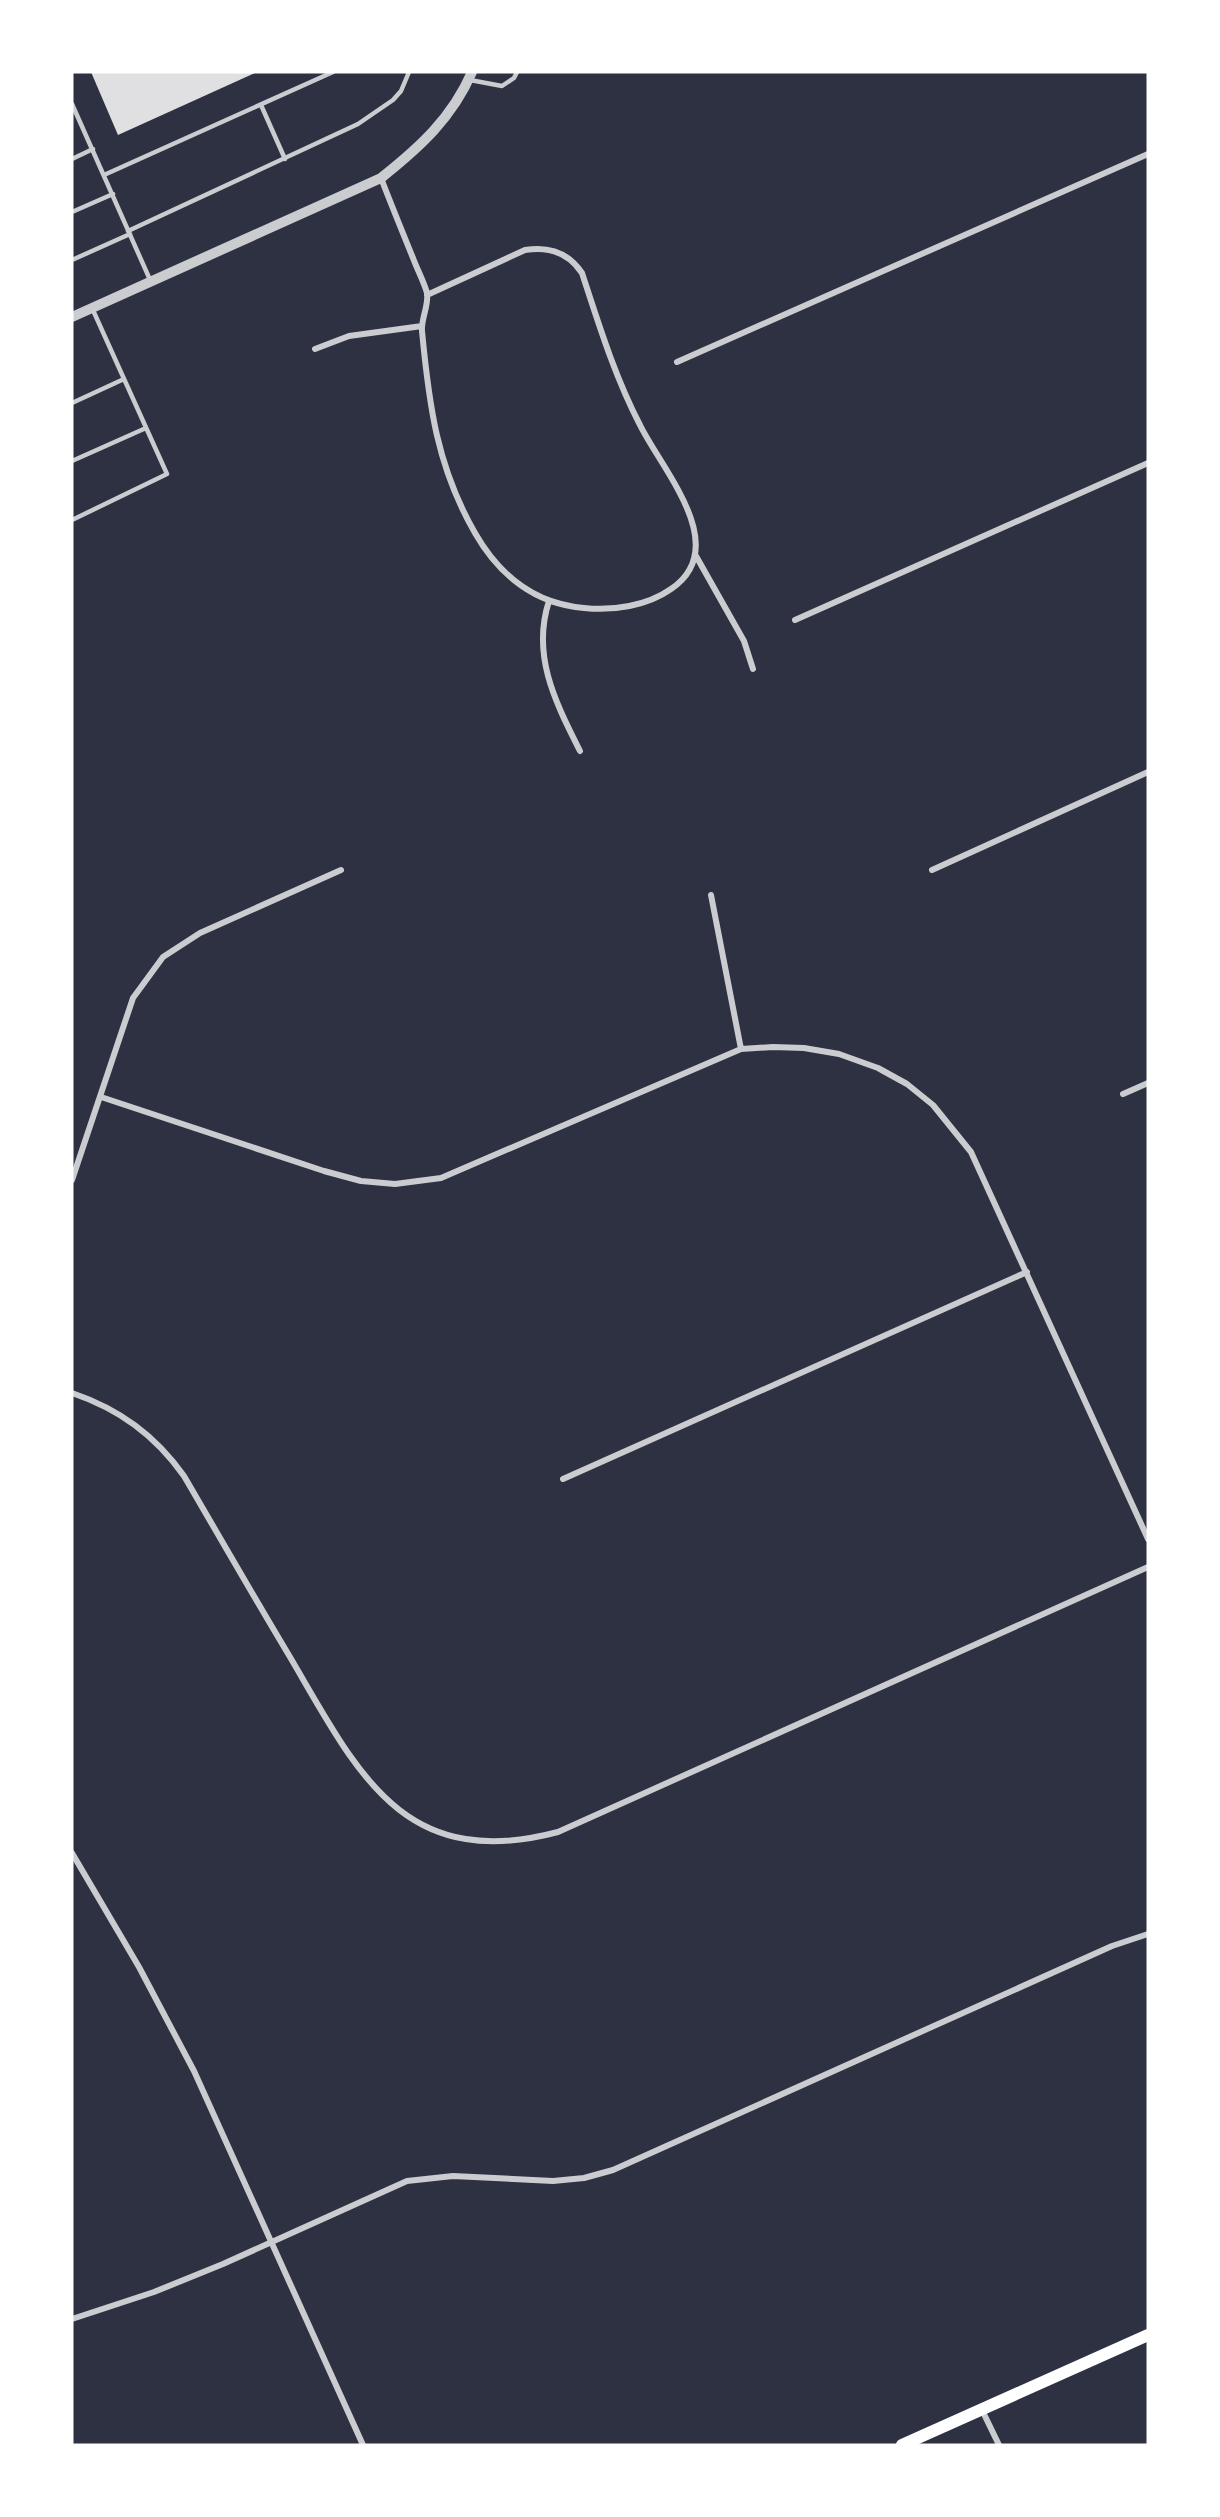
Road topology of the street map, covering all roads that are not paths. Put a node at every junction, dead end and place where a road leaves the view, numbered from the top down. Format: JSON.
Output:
{"nodes":[{"id":1,"x":333,"y":72,"type":"edge"},
{"id":2,"x":409,"y":72,"type":"edge"},
{"id":3,"x":517,"y":72,"type":"edge"},
{"id":4,"x":471,"y":76,"type":"edge"},
{"id":5,"x":72,"y":105,"type":"edge"},
{"id":6,"x":261,"y":105,"type":"junction"},
{"id":7,"x":93,"y":149,"type":"junction"},
{"id":8,"x":1148,"y":154,"type":"edge"},
{"id":9,"x":72,"y":159,"type":"edge"},
{"id":10,"x":285,"y":159,"type":"junction"},
{"id":11,"x":104,"y":175,"type":"junction"},
{"id":12,"x":381,"y":178,"type":"junction"},
{"id":13,"x":113,"y":194,"type":"junction"},
{"id":14,"x":72,"y":212,"type":"edge"},
{"id":15,"x":129,"y":233,"type":"junction"},
{"id":16,"x":72,"y":260,"type":"edge"},
{"id":17,"x":151,"y":282,"type":"junction"},
{"id":18,"x":427,"y":295,"type":"junction"},
{"id":19,"x":92,"y":308,"type":"junction"},
{"id":20,"x":72,"y":317,"type":"edge"},
{"id":21,"x":422,"y":326,"type":"junction"},
{"id":22,"x":315,"y":349,"type":"dead end"},
{"id":23,"x":677,"y":362,"type":"dead end"},
{"id":24,"x":124,"y":379,"type":"junction"},
{"id":25,"x":72,"y":403,"type":"edge"},
{"id":26,"x":146,"y":428,"type":"junction"},
{"id":27,"x":72,"y":461,"type":"edge"},
{"id":28,"x":1148,"y":463,"type":"edge"},
{"id":29,"x":72,"y":520,"type":"edge"},
{"id":30,"x":696,"y":556,"type":"junction"},
{"id":31,"x":549,"y":601,"type":"junction"},
{"id":32,"x":795,"y":620,"type":"dead end"},
{"id":33,"x":753,"y":669,"type":"dead end"},
{"id":34,"x":580,"y":751,"type":"dead end"},
{"id":35,"x":1148,"y":772,"type":"edge"},
{"id":36,"x":341,"y":870,"type":"dead end"},
{"id":37,"x":932,"y":870,"type":"dead end"},
{"id":38,"x":711,"y":895,"type":"dead end"},
{"id":39,"x":741,"y":1049,"type":"junction"},
{"id":40,"x":1148,"y":1083,"type":"edge"},
{"id":41,"x":1123,"y":1094,"type":"dead end"},
{"id":42,"x":101,"y":1098,"type":"junction"},
{"id":43,"x":72,"y":1180,"type":"edge"},
{"id":44,"x":1027,"y":1272,"type":"junction"},
{"id":45,"x":72,"y":1393,"type":"edge"},
{"id":46,"x":563,"y":1479,"type":"dead end"},
{"id":47,"x":1148,"y":1539,"type":"edge"},
{"id":48,"x":1148,"y":1567,"type":"edge"},
{"id":49,"x":72,"y":1853,"type":"edge"},
{"id":50,"x":1148,"y":1934,"type":"edge"},
{"id":51,"x":272,"y":2243,"type":"junction"},
{"id":52,"x":72,"y":2319,"type":"edge"},
{"id":53,"x":1148,"y":2335,"type":"edge"},
{"id":54,"x":982,"y":2410,"type":"junction"},
{"id":55,"x":363,"y":2445,"type":"edge"},
{"id":56,"x":903,"y":2445,"type":"edge"},
{"id":57,"x":999,"y":2445,"type":"edge"}],
"edges":[{"from":1,"to":6,"type":"lane"},
{"from":2,"to":10,"type":"lane"},
{"from":3,"to":4,"type":"lane"},
{"from":4,"to":12,"type":"street"},
{"from":5,"to":7,"type":"lane"},
{"from":6,"to":10,"type":"lane"},
{"from":6,"to":11,"type":"lane"},
{"from":7,"to":9,"type":"lane"},
{"from":7,"to":11,"type":"lane"},
{"from":8,"to":23,"type":"street"},
{"from":10,"to":15,"type":"lane"},
{"from":11,"to":13,"type":"lane"},
{"from":12,"to":17,"type":"street"},
{"from":12,"to":18,"type":"street"},
{"from":13,"to":14,"type":"lane"},
{"from":13,"to":15,"type":"lane"},
{"from":15,"to":16,"type":"lane"},
{"from":15,"to":17,"type":"lane"},
{"from":17,"to":19,"type":"street"},
{"from":18,"to":21,"type":"street"},
{"from":18,"to":30,"type":"street"},
{"from":19,"to":20,"type":"street"},
{"from":19,"to":24,"type":"lane"},
{"from":21,"to":22,"type":"street"},
{"from":21,"to":31,"type":"street"},
{"from":24,"to":25,"type":"lane"},
{"from":24,"to":26,"type":"lane"},
{"from":26,"to":27,"type":"lane"},
{"from":26,"to":29,"type":"lane"},
{"from":28,"to":32,"type":"street"},
{"from":30,"to":31,"type":"street"},
{"from":30,"to":33,"type":"street"},
{"from":31,"to":34,"type":"street"},
{"from":35,"to":37,"type":"street"},
{"from":36,"to":42,"type":"street"},
{"from":38,"to":39,"type":"street"},
{"from":39,"to":42,"type":"street"},
{"from":39,"to":44,"type":"street"},
{"from":40,"to":41,"type":"street"},
{"from":42,"to":43,"type":"street"},
{"from":44,"to":46,"type":"street"},
{"from":44,"to":47,"type":"street"},
{"from":45,"to":48,"type":"street"},
{"from":49,"to":51,"type":"street"},
{"from":50,"to":51,"type":"street"},
{"from":51,"to":52,"type":"street"},
{"from":51,"to":55,"type":"street"},
{"from":53,"to":54,"type":"main road"},
{"from":54,"to":56,"type":"main road"},
{"from":54,"to":57,"type":"street"}]}
